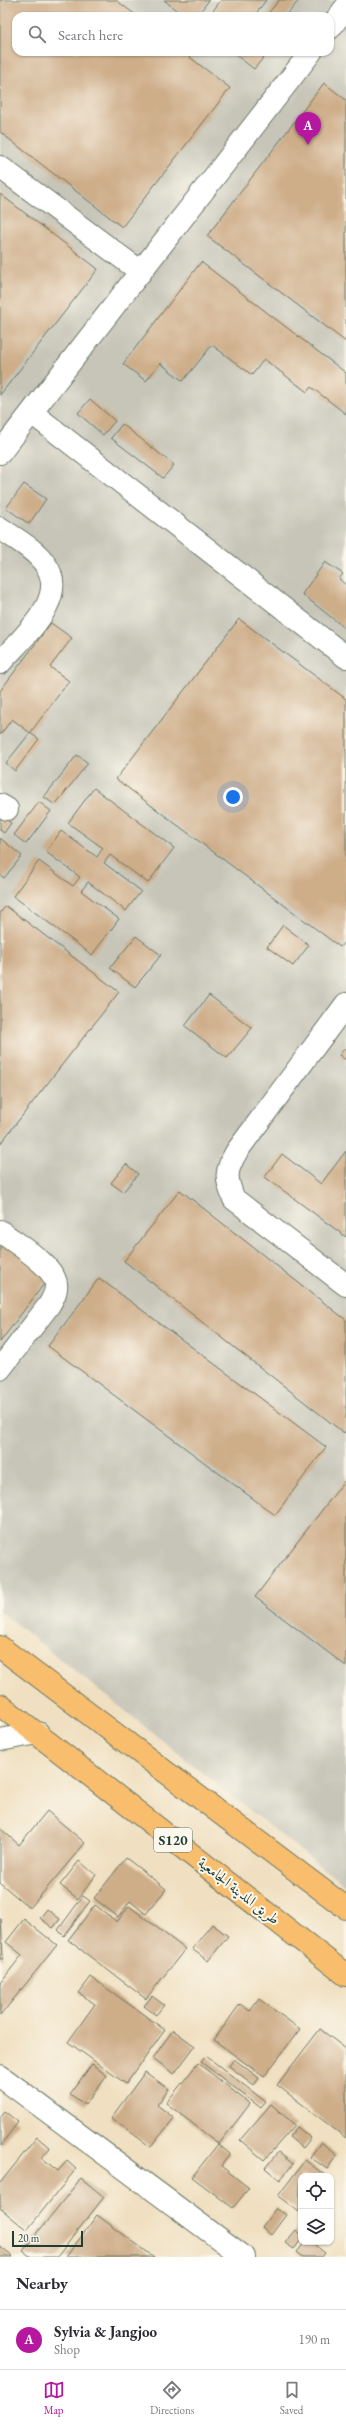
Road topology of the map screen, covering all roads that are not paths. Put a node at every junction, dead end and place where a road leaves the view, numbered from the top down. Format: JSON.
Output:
{"nodes":[{"id":1,"x":346,"y":7,"type":"edge"},
{"id":2,"x":334,"y":23,"type":"edge"},
{"id":3,"x":309,"y":56,"type":"edge"},
{"id":4,"x":0,"y":167,"type":"edge"},
{"id":5,"x":141,"y":272,"type":"junction"},
{"id":6,"x":32,"y":413,"type":"junction"},
{"id":7,"x":0,"y":453,"type":"edge"},
{"id":8,"x":0,"y":528,"type":"edge"},
{"id":9,"x":346,"y":656,"type":"edge"},
{"id":10,"x":0,"y":663,"type":"edge"},
{"id":11,"x":346,"y":1004,"type":"edge"},
{"id":12,"x":0,"y":1231,"type":"edge"},
{"id":13,"x":346,"y":1284,"type":"edge"},
{"id":14,"x":0,"y":1369,"type":"edge"},
{"id":15,"x":0,"y":1647,"type":"edge"},
{"id":16,"x":0,"y":1704,"type":"edge"},
{"id":17,"x":38,"y":1733,"type":"junction"},
{"id":18,"x":0,"y":1740,"type":"edge"},
{"id":19,"x":346,"y":1908,"type":"edge"},
{"id":20,"x":346,"y":1975,"type":"edge"},
{"id":21,"x":0,"y":2076,"type":"edge"},
{"id":22,"x":244,"y":2257,"type":"edge"}],
"edges":[{"from":1,"to":2,"type":"street"},
{"from":3,"to":5,"type":"street"},
{"from":4,"to":5,"type":"street"},
{"from":5,"to":6,"type":"street"},
{"from":6,"to":7,"type":"street"},
{"from":6,"to":9,"type":"street"},
{"from":8,"to":10,"type":"street"},
{"from":11,"to":13,"type":"street"},
{"from":12,"to":14,"type":"street"},
{"from":15,"to":19,"type":"main road"},
{"from":16,"to":17,"type":"main road","name":"طريق المدينة الجامعية","number":"S120"},
{"from":17,"to":18,"type":"street"},
{"from":17,"to":20,"type":"main road","name":"طريق المدينة الجامعية","number":"S120"},
{"from":21,"to":22,"type":"street"}]}
